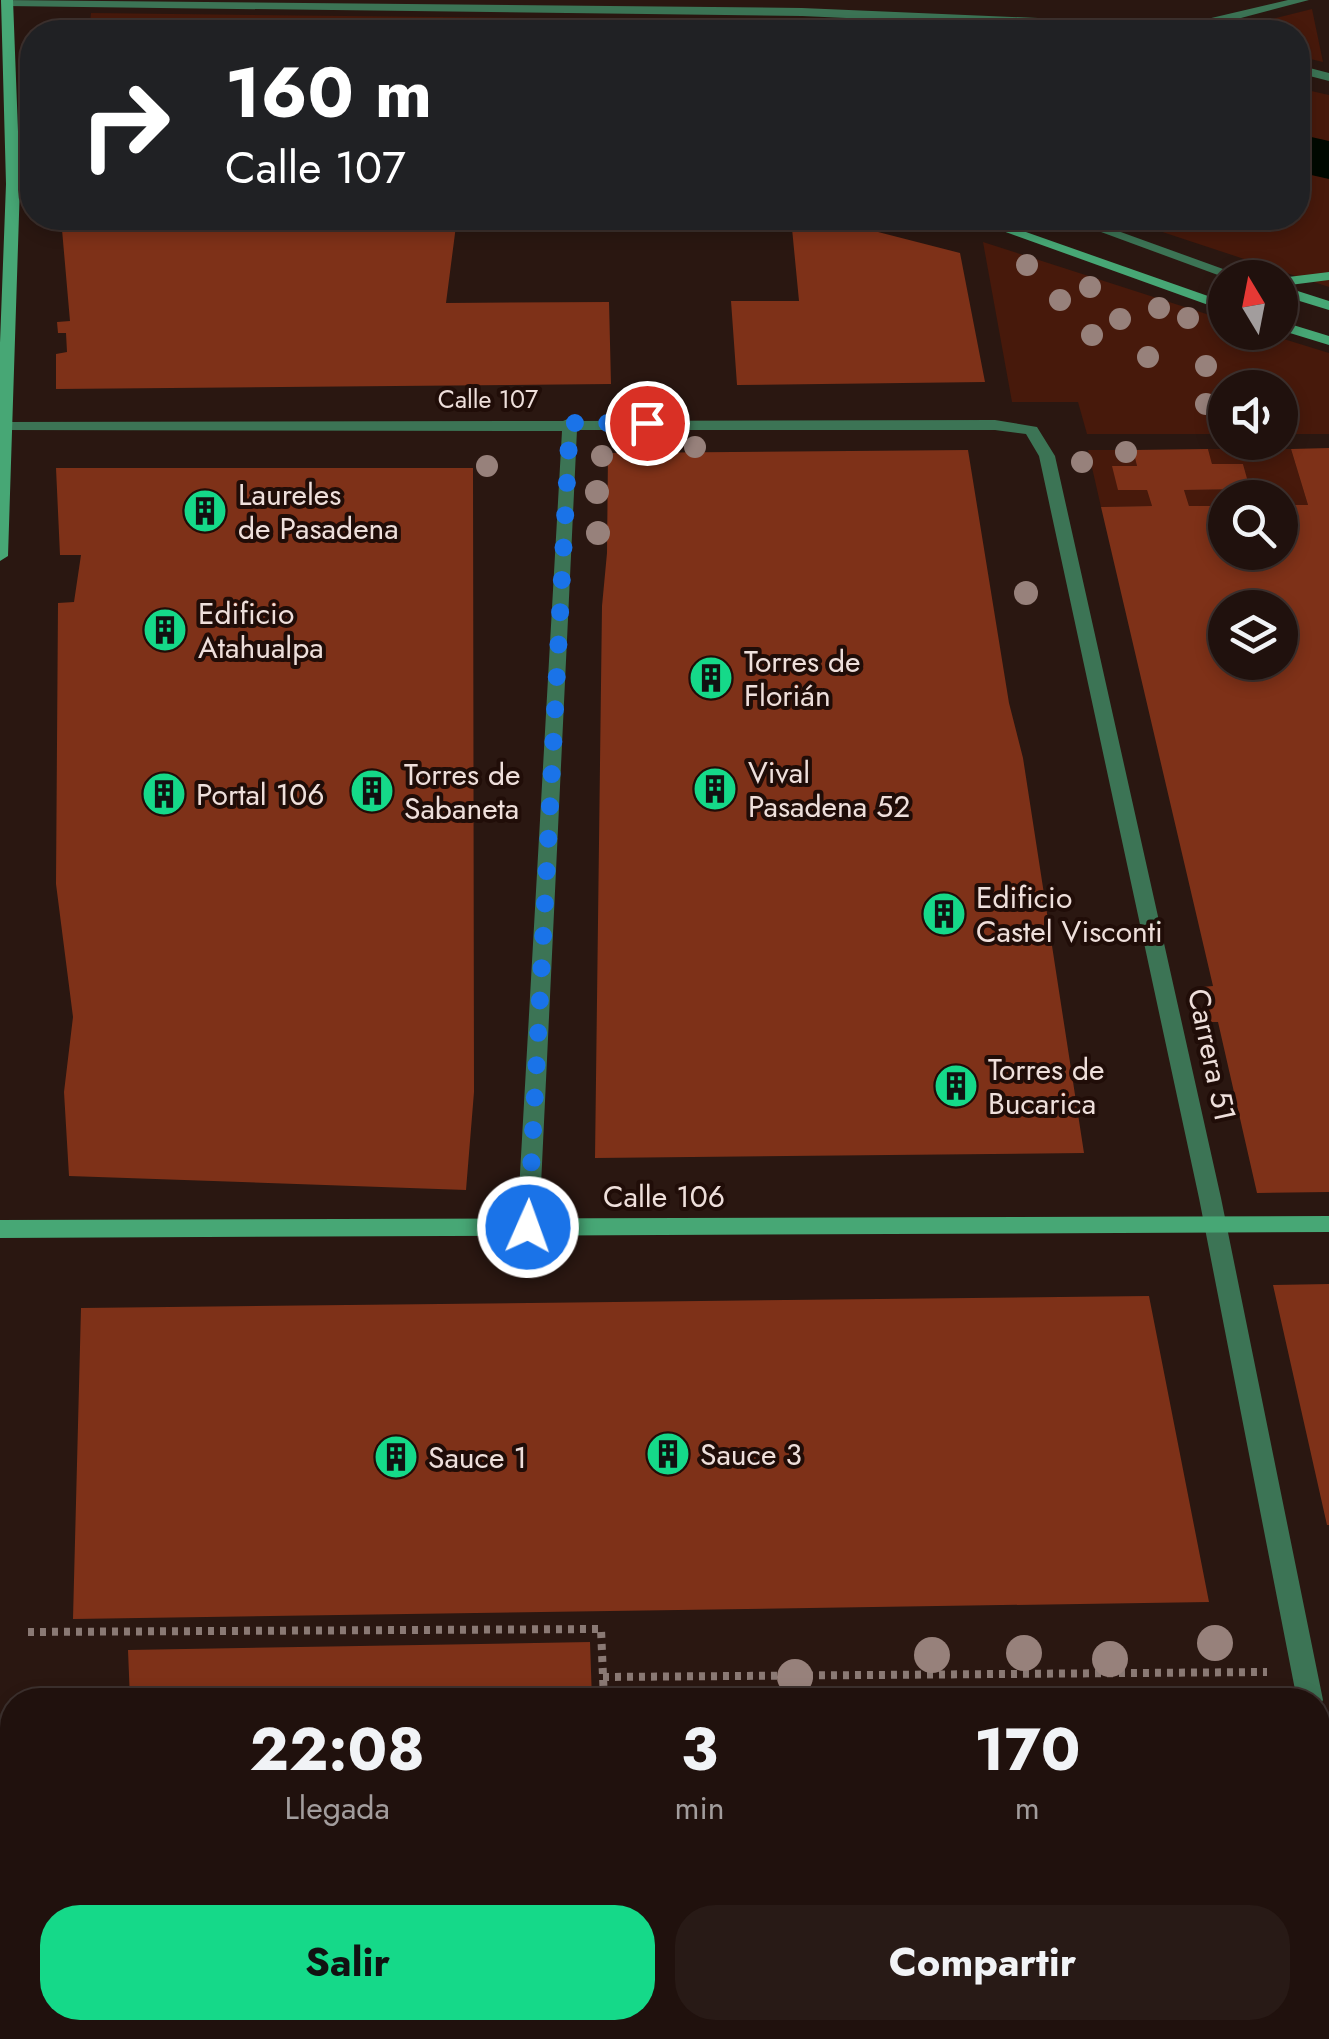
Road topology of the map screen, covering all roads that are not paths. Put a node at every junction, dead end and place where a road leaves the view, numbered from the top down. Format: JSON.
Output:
{"nodes":[{"id":1,"x":1302,"y":0,"type":"edge"},
{"id":2,"x":6,"y":1,"type":"edge"},
{"id":3,"x":801,"y":6,"type":"edge"},
{"id":4,"x":1014,"y":20,"type":"edge"},
{"id":5,"x":1219,"y":20,"type":"edge"},
{"id":6,"x":6,"y":136,"type":"edge"},
{"id":7,"x":6,"y":167,"type":"edge"},
{"id":8,"x":1008,"y":230,"type":"edge"},
{"id":9,"x":1104,"y":230,"type":"edge"},
{"id":10,"x":1208,"y":266,"type":"edge"},
{"id":11,"x":1329,"y":276,"type":"edge"},
{"id":12,"x":1298,"y":280,"type":"edge"},
{"id":13,"x":1298,"y":296,"type":"edge"},
{"id":14,"x":1208,"y":301,"type":"edge"},
{"id":15,"x":1329,"y":306,"type":"edge"},
{"id":16,"x":1298,"y":331,"type":"edge"},
{"id":17,"x":1329,"y":340,"type":"edge"},
{"id":18,"x":570,"y":423,"type":"junction"},
{"id":19,"x":4,"y":427,"type":"junction"},
{"id":20,"x":1032,"y":430,"type":"joint"},
{"id":21,"x":0,"y":556,"type":"edge"},
{"id":22,"x":1216,"y":1224,"type":"junction"},
{"id":23,"x":1329,"y":1224,"type":"edge"},
{"id":24,"x":528,"y":1227,"type":"junction"},
{"id":25,"x":0,"y":1229,"type":"edge"},
{"id":26,"x":1307,"y":1688,"type":"edge"}],
"edges":[{"from":1,"to":5,"type":"street"},
{"from":2,"to":3,"type":"street"},
{"from":2,"to":6,"type":"street"},
{"from":3,"to":4,"type":"street"},
{"from":6,"to":7,"type":"street"},
{"from":7,"to":19,"type":"street"},
{"from":8,"to":14,"type":"street"},
{"from":9,"to":10,"type":"street"},
{"from":11,"to":12,"type":"street"},
{"from":13,"to":15,"type":"street"},
{"from":16,"to":17,"type":"street"},
{"from":18,"to":19,"type":"street","name":"Calle 107"},
{"from":18,"to":20,"type":"street","name":"Calle 107"},
{"from":18,"to":24,"type":"street"},
{"from":19,"to":21,"type":"street"},
{"from":20,"to":22,"type":"street","name":"Carrera 51"},
{"from":22,"to":23,"type":"street","name":"Calle 106"},
{"from":22,"to":24,"type":"street","name":"Calle 106"},
{"from":22,"to":26,"type":"street","name":"Carrera 51"},
{"from":24,"to":25,"type":"street","name":"Calle 106"}]}
